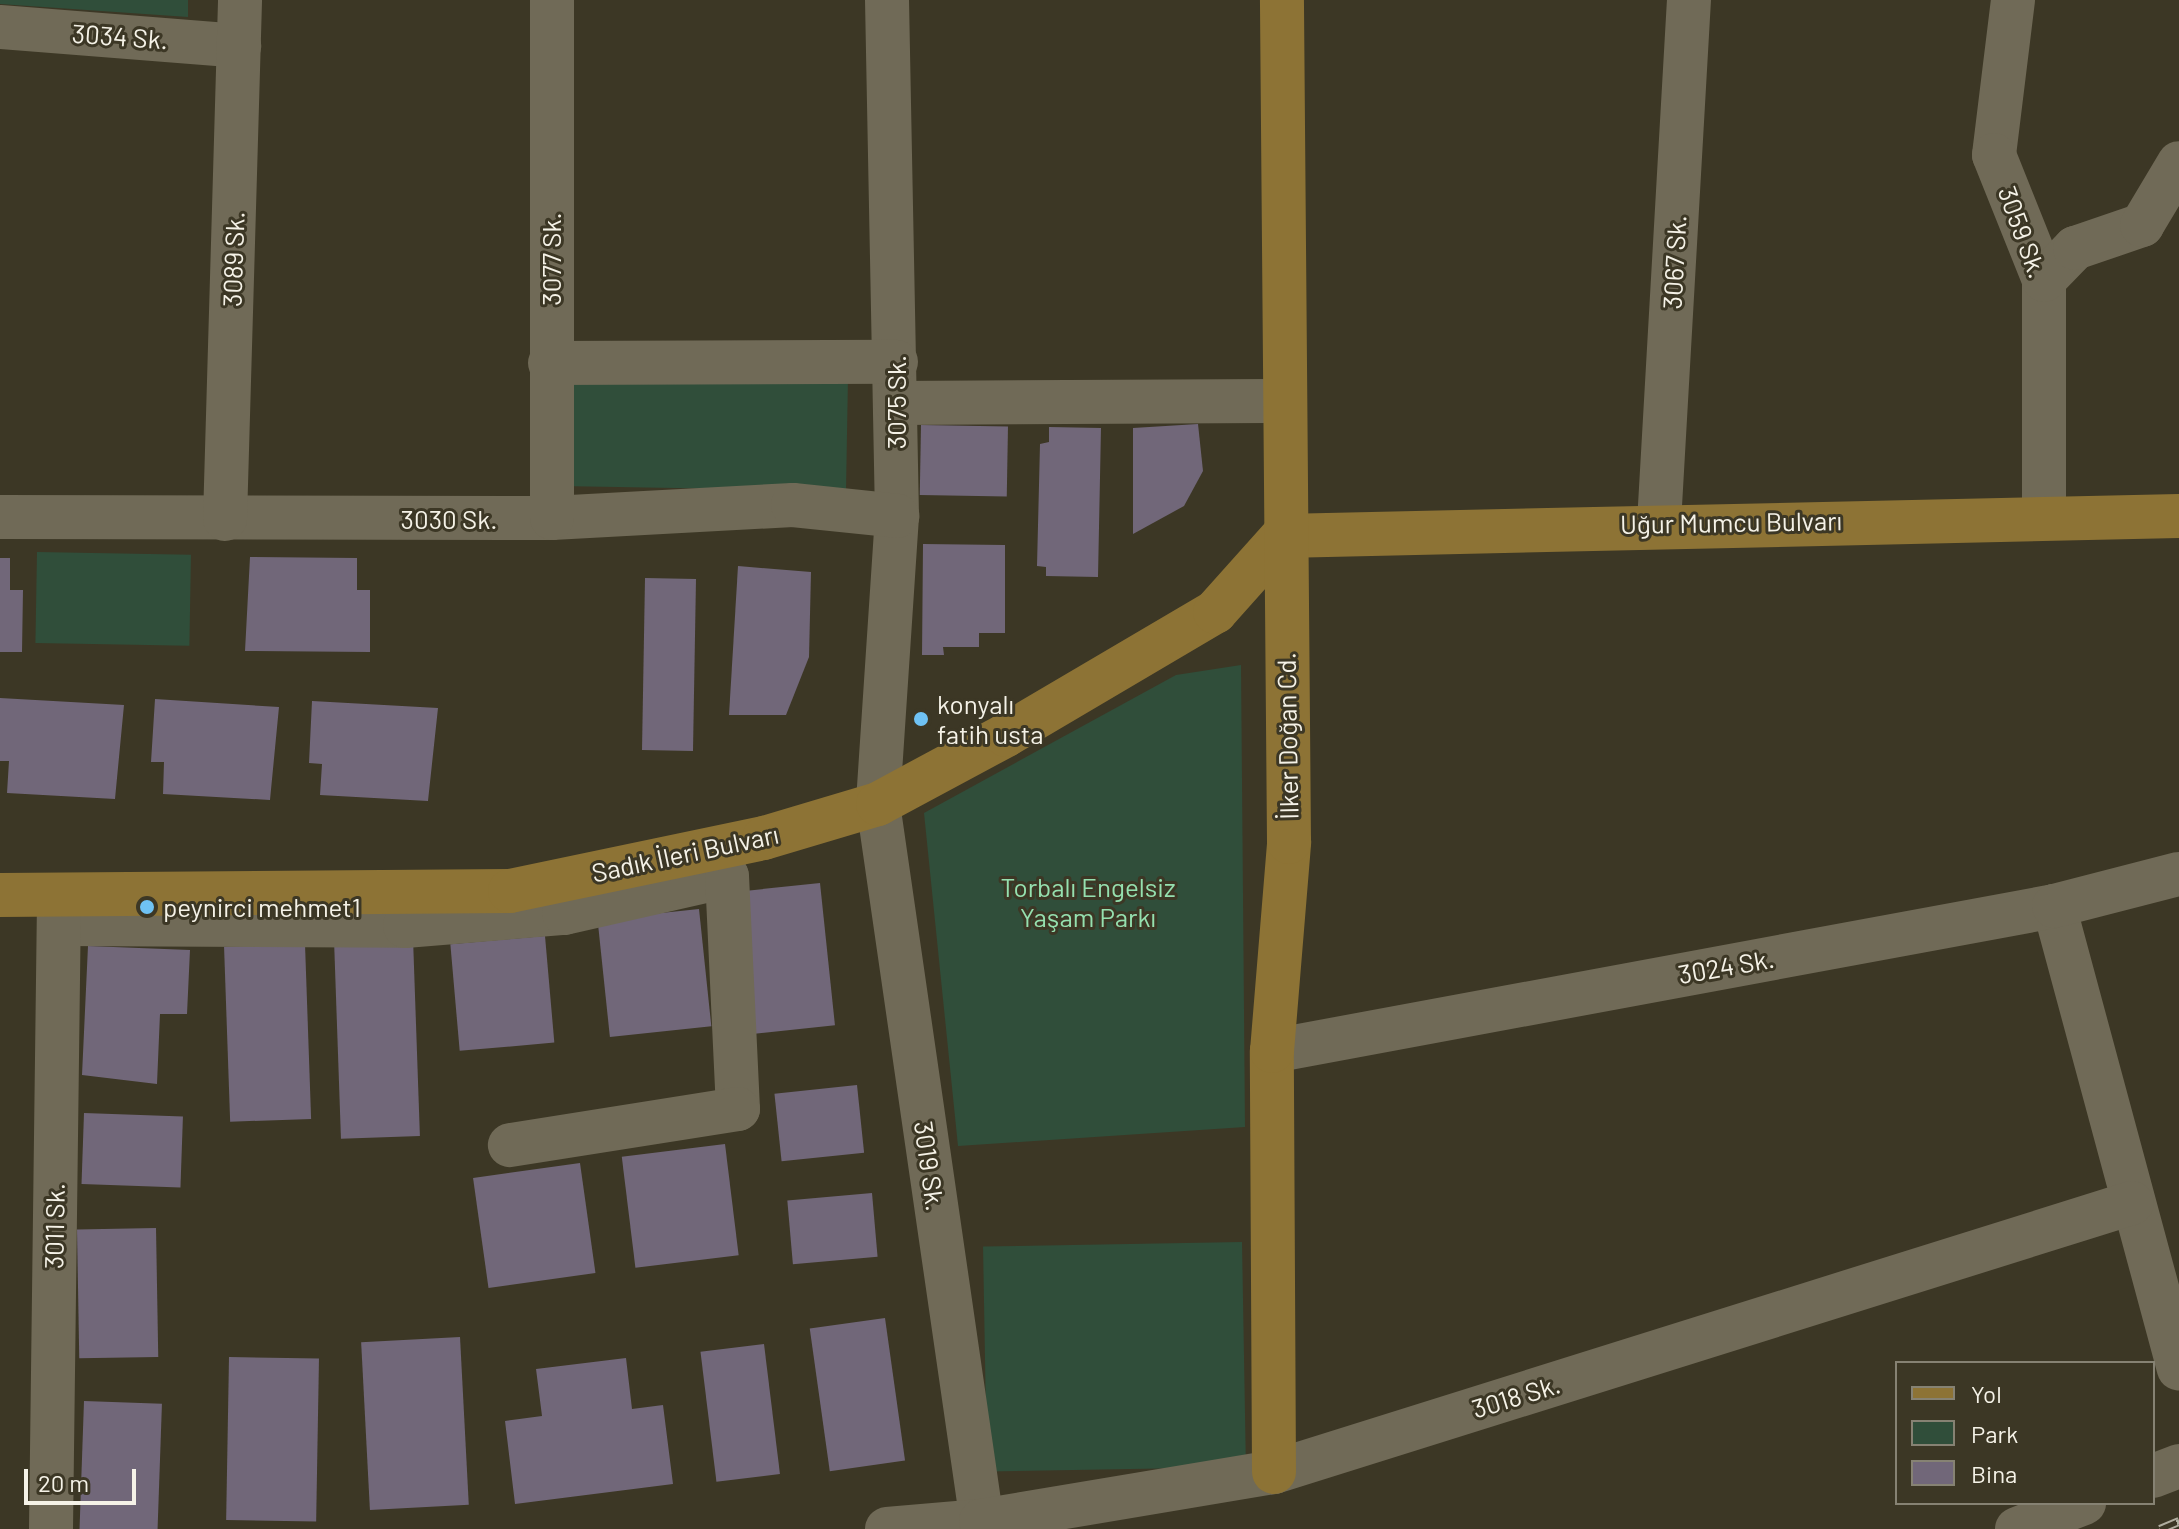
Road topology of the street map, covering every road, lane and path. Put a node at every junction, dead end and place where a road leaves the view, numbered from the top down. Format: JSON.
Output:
{"nodes":[{"id":1,"x":240,"y":0,"type":"edge"},
{"id":2,"x":552,"y":0,"type":"edge"},
{"id":3,"x":887,"y":0,"type":"edge"},
{"id":4,"x":1282,"y":0,"type":"edge"},
{"id":5,"x":1689,"y":0,"type":"edge"},
{"id":6,"x":2013,"y":0,"type":"edge"},
{"id":7,"x":0,"y":27,"type":"edge"},
{"id":8,"x":239,"y":46,"type":"junction"},
{"id":9,"x":2179,"y":163,"type":"edge"},
{"id":10,"x":2044,"y":280,"type":"junction"},
{"id":11,"x":550,"y":363,"type":"junction"},
{"id":12,"x":896,"y":382,"type":"junction"},
{"id":13,"x":1283,"y":401,"type":"junction"},
{"id":14,"x":2044,"y":515,"type":"junction"},
{"id":15,"x":897,"y":516,"type":"junction"},
{"id":16,"x":2179,"y":516,"type":"edge"},
{"id":17,"x":0,"y":517,"type":"edge"},
{"id":18,"x":552,"y":518,"type":"junction"},
{"id":19,"x":225,"y":519,"type":"junction"},
{"id":20,"x":1659,"y":523,"type":"junction"},
{"id":21,"x":1283,"y":536,"type":"junction"},
{"id":22,"x":878,"y":804,"type":"junction"},
{"id":23,"x":2179,"y":874,"type":"edge"},
{"id":24,"x":0,"y":895,"type":"edge"},
{"id":25,"x":2054,"y":906,"type":"junction"},
{"id":26,"x":59,"y":910,"type":"junction"},
{"id":27,"x":1272,"y":1051,"type":"junction"},
{"id":28,"x":510,"y":1145,"type":"dead end"},
{"id":29,"x":2132,"y":1203,"type":"junction"},
{"id":30,"x":2179,"y":1368,"type":"edge"},
{"id":31,"x":2179,"y":1466,"type":"edge"},
{"id":32,"x":1274,"y":1472,"type":"junction"},
{"id":33,"x":2155,"y":1475,"type":"edge"},
{"id":34,"x":2079,"y":1505,"type":"edge"},
{"id":35,"x":982,"y":1525,"type":"edge"},
{"id":36,"x":51,"y":1529,"type":"edge"},
{"id":37,"x":887,"y":1529,"type":"edge"},
{"id":38,"x":2017,"y":1529,"type":"edge"}],
"edges":[{"from":1,"to":8,"type":"street","name":"3089 Sk."},
{"from":2,"to":11,"type":"street","name":"3077 Sk."},
{"from":3,"to":12,"type":"street","name":"3075 Sk."},
{"from":4,"to":13,"type":"main road","name":"İlker Doğan Cd."},
{"from":5,"to":20,"type":"street","name":"3067 Sk."},
{"from":6,"to":10,"type":"street","name":"3059 Sk."},
{"from":7,"to":8,"type":"street","name":"3034 Sk."},
{"from":8,"to":19,"type":"street","name":"3089 Sk."},
{"from":9,"to":10,"type":"street"},
{"from":10,"to":14,"type":"street","name":"3059 Sk."},
{"from":11,"to":12,"type":"street"},
{"from":11,"to":18,"type":"street","name":"3077 Sk."},
{"from":12,"to":13,"type":"street"},
{"from":12,"to":15,"type":"street","name":"3075 Sk."},
{"from":13,"to":21,"type":"main road","name":"İlker Doğan Cd."},
{"from":14,"to":16,"type":"main road","name":"Uğur Mumcu Bulvarı"},
{"from":14,"to":20,"type":"main road","name":"Uğur Mumcu Bulvarı"},
{"from":15,"to":18,"type":"street","name":"3030 Sk."},
{"from":15,"to":22,"type":"street","name":"3075 Sk."},
{"from":17,"to":19,"type":"street","name":"3030 Sk."},
{"from":18,"to":19,"type":"street","name":"3030 Sk."},
{"from":20,"to":21,"type":"main road","name":"Uğur Mumcu Bulvarı"},
{"from":21,"to":22,"type":"main road","name":"Sadık İleri Bulvarı"},
{"from":21,"to":27,"type":"main road","name":"İlker Doğan Cd."},
{"from":22,"to":26,"type":"main road","name":"Sadık İleri Bulvarı"},
{"from":22,"to":35,"type":"street","name":"3019 Sk."},
{"from":23,"to":25,"type":"street","name":"3024 Sk."},
{"from":24,"to":26,"type":"main road","name":"Sadık İleri Bulvarı"},
{"from":25,"to":27,"type":"street","name":"3024 Sk."},
{"from":25,"to":29,"type":"street"},
{"from":26,"to":28,"type":"street"},
{"from":26,"to":36,"type":"street","name":"3011 Sk."},
{"from":27,"to":32,"type":"main road","name":"İlker Doğan Cd."},
{"from":29,"to":30,"type":"street"},
{"from":29,"to":32,"type":"street","name":"3018 Sk."},
{"from":31,"to":33,"type":"street"},
{"from":32,"to":35,"type":"street","name":"3018 Sk."},
{"from":34,"to":38,"type":"street"},
{"from":35,"to":37,"type":"street","name":"3018 Sk."}]}
